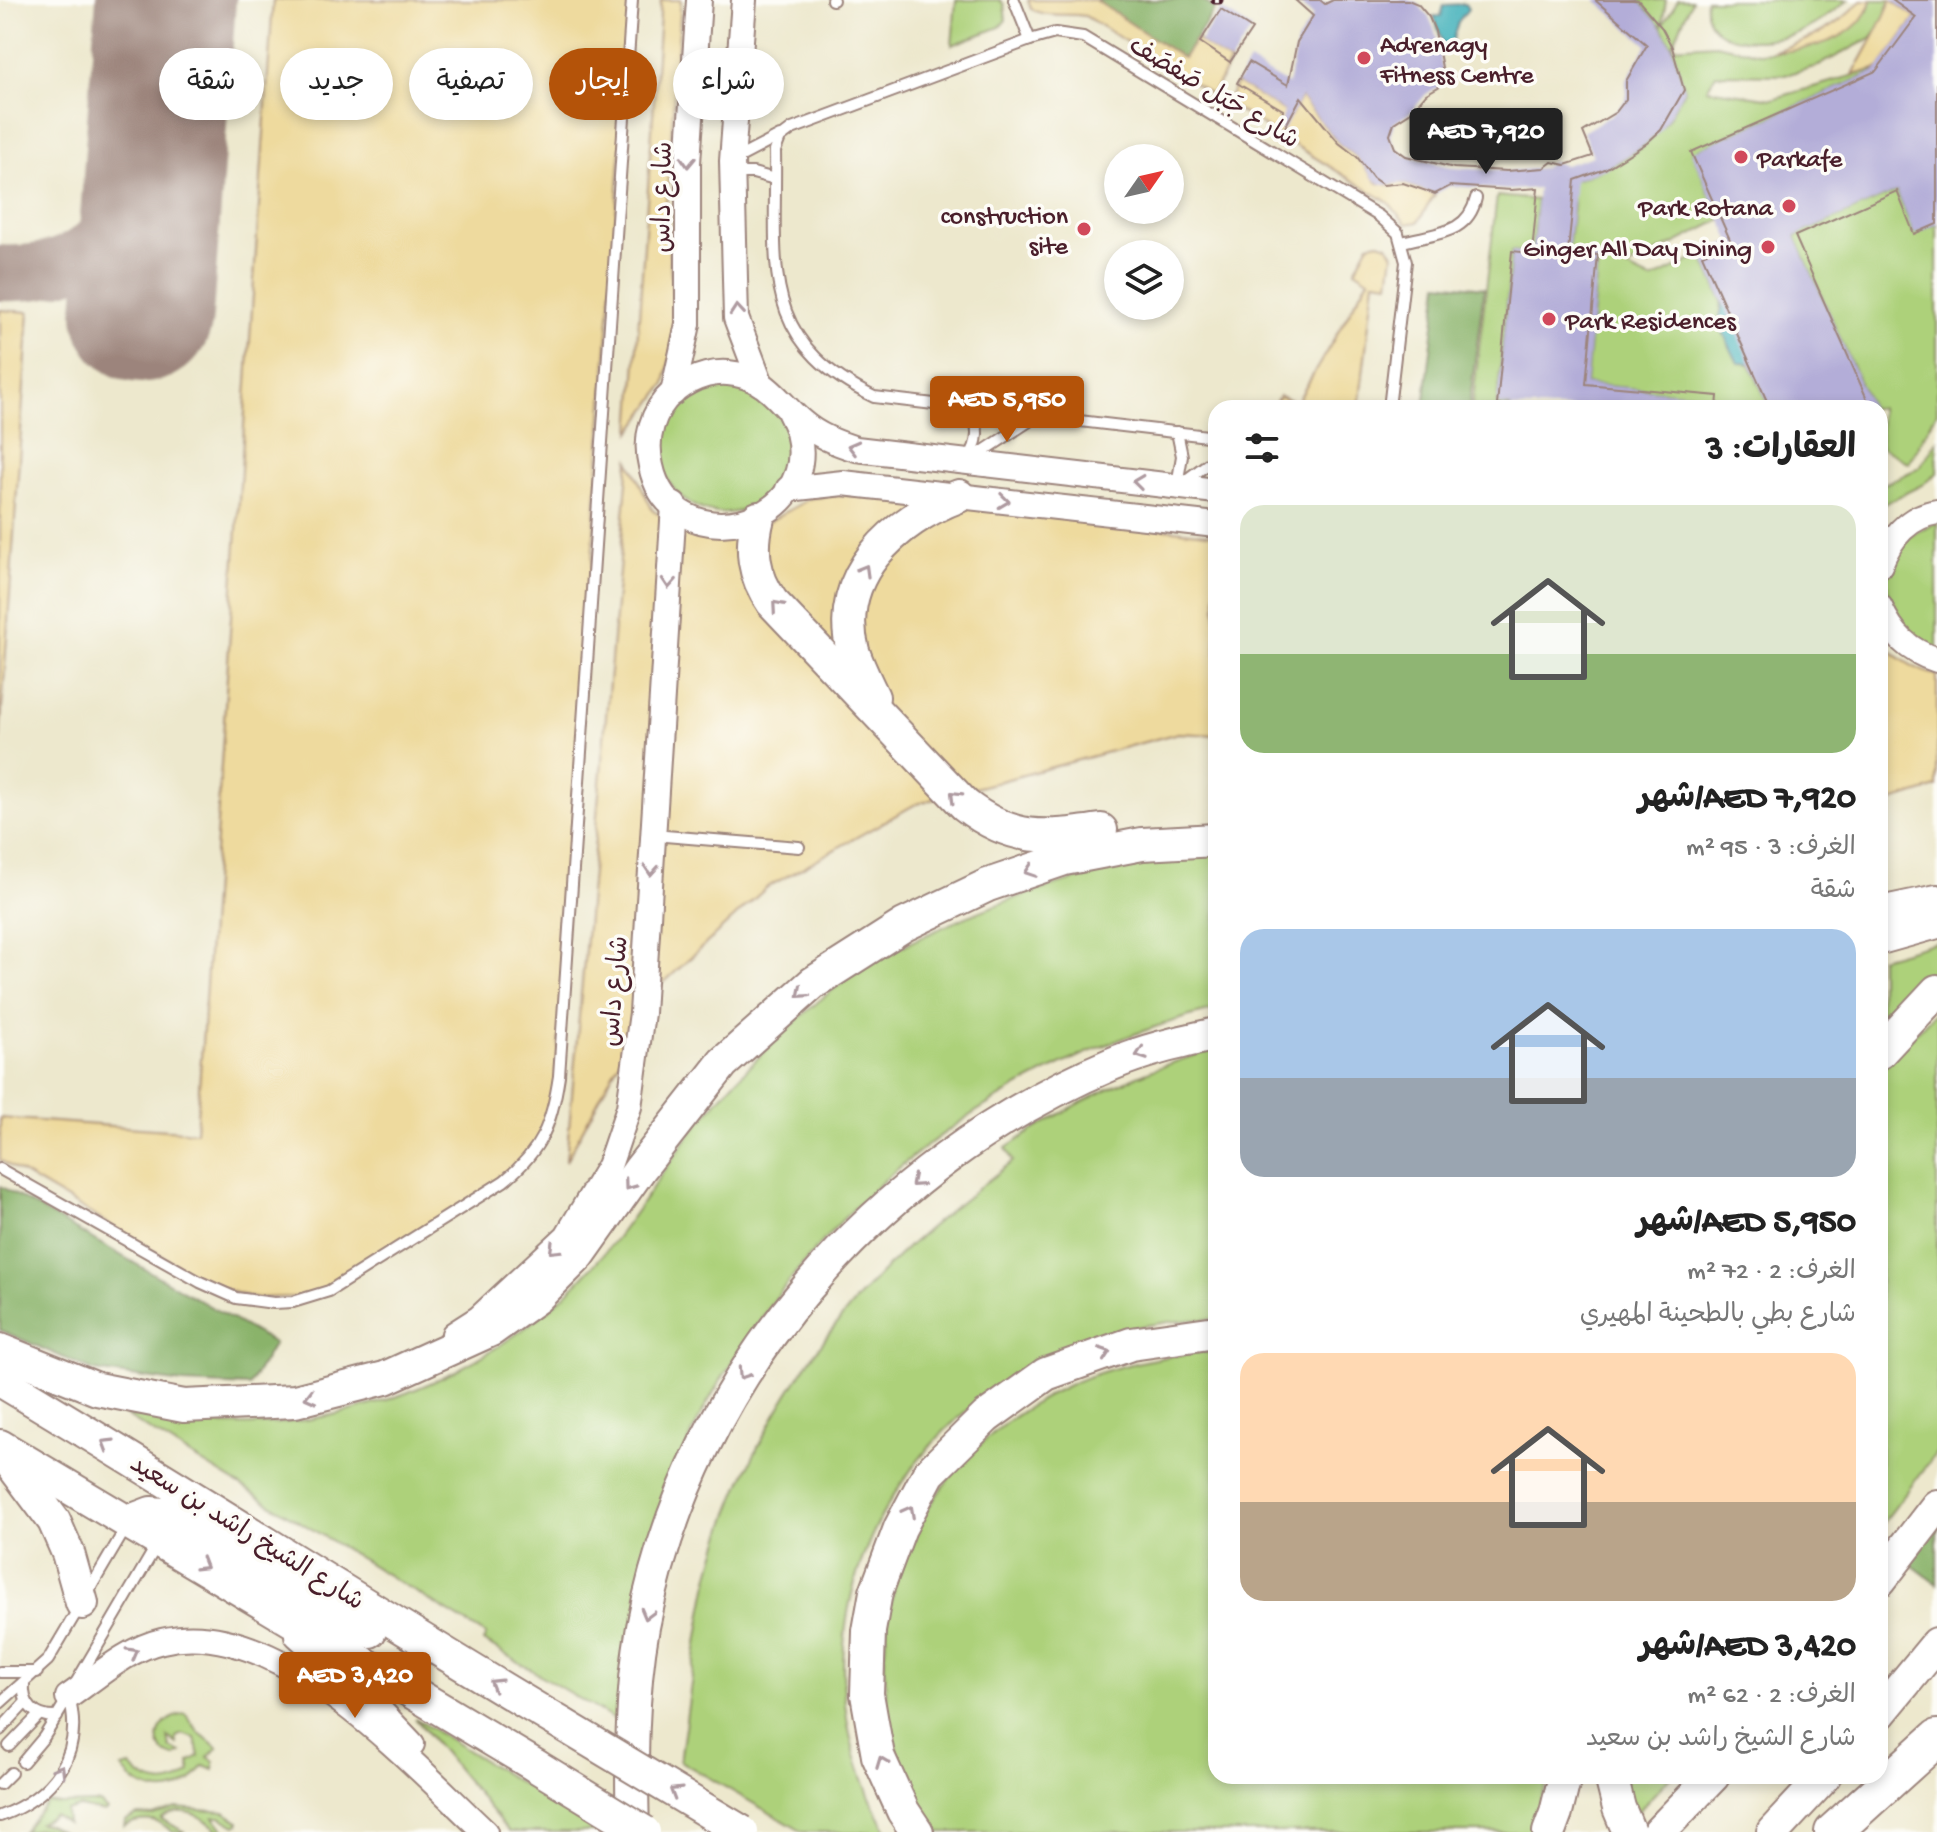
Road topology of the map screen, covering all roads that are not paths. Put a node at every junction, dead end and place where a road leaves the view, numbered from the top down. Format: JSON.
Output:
{"nodes":[{"id":1,"x":632,"y":0,"type":"edge"},
{"id":2,"x":699,"y":0,"type":"edge"},
{"id":3,"x":744,"y":0,"type":"edge"},
{"id":4,"x":1014,"y":0,"type":"edge"},
{"id":5,"x":1030,"y":40,"type":"junction"},
{"id":6,"x":785,"y":133,"type":"junction"},
{"id":7,"x":733,"y":167,"type":"junction"},
{"id":8,"x":775,"y":179,"type":"junction"},
{"id":9,"x":1476,"y":198,"type":"dead end"},
{"id":10,"x":1402,"y":242,"type":"junction"},
{"id":11,"x":761,"y":384,"type":"junction"},
{"id":12,"x":673,"y":393,"type":"junction"},
{"id":13,"x":1390,"y":400,"type":"edge"},
{"id":14,"x":971,"y":408,"type":"junction"},
{"id":15,"x":788,"y":409,"type":"junction"},
{"id":16,"x":1037,"y":416,"type":"junction"},
{"id":17,"x":1177,"y":432,"type":"junction"},
{"id":18,"x":1208,"y":436,"type":"edge"},
{"id":19,"x":965,"y":463,"type":"junction"},
{"id":20,"x":1208,"y":464,"type":"edge"},
{"id":21,"x":1177,"y":487,"type":"junction"},
{"id":22,"x":788,"y":489,"type":"junction"},
{"id":23,"x":1208,"y":490,"type":"edge"},
{"id":24,"x":959,"y":496,"type":"junction"},
{"id":25,"x":674,"y":505,"type":"junction"},
{"id":26,"x":1934,"y":511,"type":"edge"},
{"id":27,"x":758,"y":518,"type":"junction"},
{"id":28,"x":1208,"y":524,"type":"edge"},
{"id":29,"x":1889,"y":535,"type":"edge"},
{"id":30,"x":1888,"y":624,"type":"edge"},
{"id":31,"x":1937,"y":660,"type":"edge"},
{"id":32,"x":885,"y":721,"type":"junction"},
{"id":33,"x":1208,"y":821,"type":"edge"},
{"id":34,"x":653,"y":835,"type":"junction"},
{"id":35,"x":1208,"y":840,"type":"edge"},
{"id":36,"x":799,"y":847,"type":"dead end"},
{"id":37,"x":1937,"y":901,"type":"edge"},
{"id":38,"x":1888,"y":911,"type":"edge"},
{"id":39,"x":1937,"y":922,"type":"edge"},
{"id":40,"x":1888,"y":936,"type":"edge"},
{"id":41,"x":1937,"y":991,"type":"edge"},
{"id":42,"x":1208,"y":1036,"type":"edge"},
{"id":43,"x":1888,"y":1043,"type":"edge"},
{"id":44,"x":0,"y":1169,"type":"edge"},
{"id":45,"x":1208,"y":1333,"type":"edge"},
{"id":46,"x":0,"y":1350,"type":"edge"},
{"id":47,"x":385,"y":1378,"type":"junction"},
{"id":48,"x":0,"y":1380,"type":"edge"},
{"id":49,"x":0,"y":1447,"type":"edge"},
{"id":50,"x":158,"y":1503,"type":"junction"},
{"id":51,"x":1937,"y":1506,"type":"edge"},
{"id":52,"x":130,"y":1521,"type":"junction"},
{"id":53,"x":1889,"y":1569,"type":"edge"},
{"id":54,"x":244,"y":1590,"type":"junction"},
{"id":55,"x":82,"y":1603,"type":"junction"},
{"id":56,"x":1937,"y":1644,"type":"edge"},
{"id":57,"x":438,"y":1651,"type":"junction"},
{"id":58,"x":0,"y":1672,"type":"edge"},
{"id":59,"x":37,"y":1672,"type":"junction"},
{"id":60,"x":24,"y":1683,"type":"junction"},
{"id":61,"x":26,"y":1702,"type":"junction"},
{"id":62,"x":0,"y":1703,"type":"edge"},
{"id":63,"x":1888,"y":1703,"type":"edge"},
{"id":64,"x":63,"y":1707,"type":"junction"},
{"id":65,"x":39,"y":1715,"type":"junction"},
{"id":66,"x":0,"y":1730,"type":"edge"},
{"id":67,"x":1937,"y":1738,"type":"edge"},
{"id":68,"x":9,"y":1746,"type":"dead end"},
{"id":69,"x":23,"y":1762,"type":"dead end"},
{"id":70,"x":11,"y":1773,"type":"dead end"},
{"id":71,"x":1888,"y":1782,"type":"edge"},
{"id":72,"x":0,"y":1784,"type":"edge"},
{"id":73,"x":1563,"y":1784,"type":"edge"},
{"id":74,"x":1613,"y":1784,"type":"edge"},
{"id":75,"x":1705,"y":1784,"type":"edge"},
{"id":76,"x":1818,"y":1784,"type":"edge"},
{"id":77,"x":1886,"y":1784,"type":"edge"},
{"id":78,"x":0,"y":1816,"type":"edge"},
{"id":79,"x":485,"y":1832,"type":"edge"},
{"id":80,"x":633,"y":1832,"type":"edge"},
{"id":81,"x":644,"y":1832,"type":"edge"},
{"id":82,"x":742,"y":1832,"type":"edge"},
{"id":83,"x":917,"y":1832,"type":"edge"},
{"id":84,"x":1549,"y":1832,"type":"edge"},
{"id":85,"x":1629,"y":1832,"type":"edge"},
{"id":86,"x":1659,"y":1832,"type":"edge"},
{"id":87,"x":1773,"y":1832,"type":"edge"},
{"id":88,"x":1833,"y":1832,"type":"edge"}],
"edges":[{"from":1,"to":44,"type":"lane"},
{"from":2,"to":12,"type":"street","name":"شارع داس","one_way":true},
{"from":3,"to":7,"type":"street"},
{"from":4,"to":5,"type":"lane"},
{"from":5,"to":6,"type":"lane","name":"شارع جَبَل صَفصَف"},
{"from":5,"to":10,"type":"lane","name":"شارع جَبَل صَفصَف"},
{"from":6,"to":7,"type":"lane","name":"شارع جَبَل صَفصَف"},
{"from":6,"to":8,"type":"lane"},
{"from":7,"to":8,"type":"lane"},
{"from":11,"to":7,"type":"street","one_way":true},
{"from":8,"to":14,"type":"lane"},
{"from":9,"to":10,"type":"lane"},
{"from":10,"to":13,"type":"lane"},
{"from":11,"to":12,"type":"street"},
{"from":11,"to":15,"type":"street"},
{"from":12,"to":25,"type":"street"},
{"from":14,"to":16,"type":"lane"},
{"from":14,"to":19,"type":"lane"},
{"from":19,"to":15,"type":"street","one_way":true},
{"from":15,"to":22,"type":"street"},
{"from":16,"to":17,"type":"lane"},
{"from":16,"to":19,"type":"lane"},
{"from":17,"to":18,"type":"lane"},
{"from":17,"to":21,"type":"lane"},
{"from":21,"to":19,"type":"street","one_way":true},
{"from":20,"to":21,"type":"lane"},
{"from":21,"to":23,"type":"street"},
{"from":22,"to":24,"type":"street"},
{"from":22,"to":27,"type":"street"},
{"from":24,"to":28,"type":"street","one_way":true},
{"from":32,"to":24,"type":"highway","one_way":true},
{"from":25,"to":27,"type":"street"},
{"from":25,"to":34,"type":"street","name":"شارع داس","one_way":true},
{"from":26,"to":29,"type":"street"},
{"from":32,"to":27,"type":"highway","one_way":true},
{"from":30,"to":31,"type":"street"},
{"from":33,"to":32,"type":"highway","one_way":true},
{"from":34,"to":36,"type":"lane"},
{"from":34,"to":47,"type":"street","name":"شارع داس","one_way":true},
{"from":35,"to":47,"type":"highway","one_way":true},
{"from":37,"to":38,"type":"highway"},
{"from":39,"to":40,"type":"highway"},
{"from":41,"to":43,"type":"highway"},
{"from":42,"to":80,"type":"highway","one_way":true},
{"from":83,"to":45,"type":"highway","one_way":true},
{"from":47,"to":46,"type":"highway","one_way":true},
{"from":50,"to":48,"type":"highway","name":"شارع الشيخ راشد بن سعيد","one_way":true},
{"from":49,"to":52,"type":"highway","name":"شارع الشيخ راشد بن سعيد"},
{"from":49,"to":55,"type":"highway"},
{"from":50,"to":52,"type":"highway","name":"شارع الشيخ راشد بن سعيد"},
{"from":50,"to":54,"type":"highway","name":"شارع الشيخ راشد بن سعيد","one_way":true},
{"from":50,"to":57,"type":"highway","name":"شارع الشيخ راشد بن سعيد"},
{"from":50,"to":57,"type":"highway"},
{"from":50,"to":64,"type":"lane"},
{"from":51,"to":53,"type":"highway"},
{"from":52,"to":55,"type":"lane"},
{"from":54,"to":79,"type":"street"},
{"from":54,"to":81,"type":"highway","name":"شارع الشيخ راشد بن سعيد","bridge":true},
{"from":55,"to":59,"type":"lane"},
{"from":56,"to":63,"type":"highway"},
{"from":82,"to":57,"type":"highway","name":"شارع الشيخ راشد بن سعيد","one_way":true,"bridge":true},
{"from":58,"to":59,"type":"lane"},
{"from":59,"to":60,"type":"lane"},
{"from":60,"to":61,"type":"lane"},
{"from":60,"to":62,"type":"lane"},
{"from":61,"to":65,"type":"lane"},
{"from":61,"to":66,"type":"lane"},
{"from":64,"to":65,"type":"lane"},
{"from":64,"to":69,"type":"lane"},
{"from":78,"to":64,"type":"lane","one_way":true},
{"from":64,"to":79,"type":"street","one_way":true},
{"from":65,"to":68,"type":"lane"},
{"from":67,"to":71,"type":"highway"},
{"from":70,"to":72,"type":"lane"},
{"from":73,"to":84,"type":"highway"},
{"from":74,"to":85,"type":"highway"},
{"from":75,"to":86,"type":"highway"},
{"from":76,"to":87,"type":"highway"},
{"from":77,"to":88,"type":"highway"}]}
